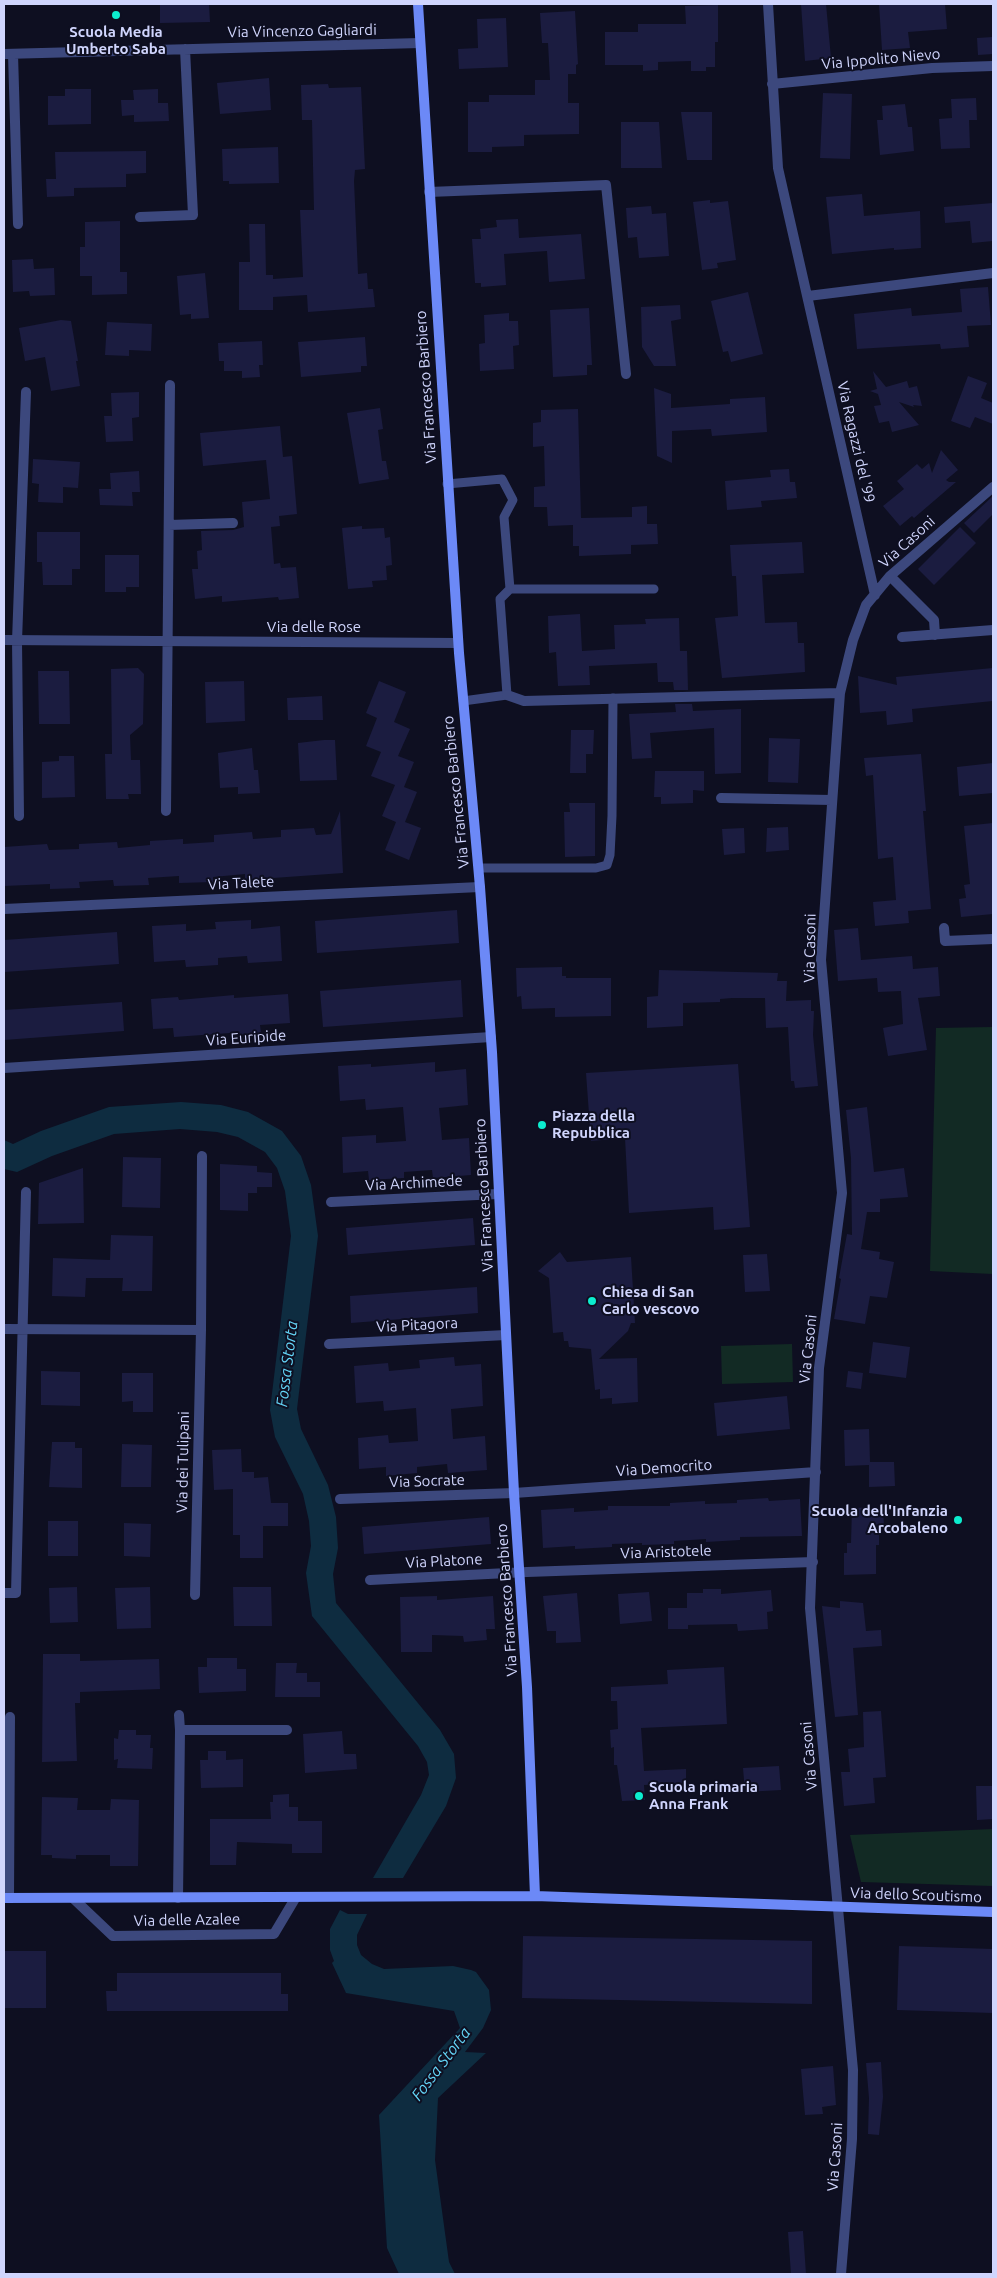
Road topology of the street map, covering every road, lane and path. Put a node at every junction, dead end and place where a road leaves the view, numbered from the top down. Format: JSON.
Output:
{"nodes":[{"id":1,"x":418,"y":4,"type":"edge"},
{"id":2,"x":768,"y":4,"type":"edge"},
{"id":3,"x":420,"y":43,"type":"junction"},
{"id":4,"x":185,"y":49,"type":"junction"},
{"id":5,"x":8,"y":54,"type":"edge"},
{"id":6,"x":993,"y":66,"type":"edge"},
{"id":7,"x":772,"y":84,"type":"junction"},
{"id":8,"x":429,"y":192,"type":"junction"},
{"id":9,"x":140,"y":218,"type":"dead end"},
{"id":10,"x":18,"y":224,"type":"dead end"},
{"id":11,"x":993,"y":273,"type":"edge"},
{"id":12,"x":808,"y":296,"type":"junction"},
{"id":13,"x":626,"y":374,"type":"dead end"},
{"id":14,"x":170,"y":385,"type":"dead end"},
{"id":15,"x":26,"y":392,"type":"dead end"},
{"id":16,"x":447,"y":484,"type":"junction"},
{"id":17,"x":993,"y":487,"type":"edge"},
{"id":18,"x":233,"y":523,"type":"dead end"},
{"id":19,"x":169,"y":525,"type":"junction"},
{"id":20,"x":890,"y":576,"type":"junction"},
{"id":21,"x":510,"y":589,"type":"junction"},
{"id":22,"x":654,"y":589,"type":"dead end"},
{"id":23,"x":875,"y":595,"type":"junction"},
{"id":24,"x":993,"y":630,"type":"edge"},
{"id":25,"x":935,"y":635,"type":"junction"},
{"id":26,"x":902,"y":637,"type":"dead end"},
{"id":27,"x":4,"y":640,"type":"edge"},
{"id":28,"x":17,"y":640,"type":"junction"},
{"id":29,"x":168,"y":642,"type":"junction"},
{"id":30,"x":458,"y":643,"type":"junction"},
{"id":31,"x":840,"y":693,"type":"junction"},
{"id":32,"x":506,"y":695,"type":"junction"},
{"id":33,"x":613,"y":698,"type":"junction"},
{"id":34,"x":463,"y":701,"type":"junction"},
{"id":35,"x":721,"y":798,"type":"dead end"},
{"id":36,"x":832,"y":800,"type":"junction"},
{"id":37,"x":166,"y":811,"type":"dead end"},
{"id":38,"x":19,"y":816,"type":"dead end"},
{"id":39,"x":479,"y":868,"type":"junction"},
{"id":40,"x":480,"y":887,"type":"junction"},
{"id":41,"x":4,"y":909,"type":"edge"},
{"id":42,"x":944,"y":928,"type":"dead end"},
{"id":43,"x":993,"y":938,"type":"edge"},
{"id":44,"x":491,"y":1037,"type":"junction"},
{"id":45,"x":4,"y":1068,"type":"edge"},
{"id":46,"x":202,"y":1156,"type":"dead end"},
{"id":47,"x":26,"y":1192,"type":"dead end"},
{"id":48,"x":498,"y":1194,"type":"junction"},
{"id":49,"x":331,"y":1202,"type":"dead end"},
{"id":50,"x":4,"y":1329,"type":"edge"},
{"id":51,"x":22,"y":1329,"type":"junction"},
{"id":52,"x":201,"y":1330,"type":"junction"},
{"id":53,"x":506,"y":1335,"type":"junction"},
{"id":54,"x":329,"y":1344,"type":"dead end"},
{"id":55,"x":816,"y":1472,"type":"junction"},
{"id":56,"x":514,"y":1493,"type":"junction"},
{"id":57,"x":340,"y":1499,"type":"dead end"},
{"id":58,"x":813,"y":1562,"type":"junction"},
{"id":59,"x":520,"y":1572,"type":"junction"},
{"id":60,"x":370,"y":1580,"type":"dead end"},
{"id":61,"x":4,"y":1593,"type":"edge"},
{"id":62,"x":195,"y":1595,"type":"dead end"},
{"id":63,"x":179,"y":1715,"type":"dead end"},
{"id":64,"x":10,"y":1717,"type":"dead end"},
{"id":65,"x":180,"y":1730,"type":"junction"},
{"id":66,"x":287,"y":1730,"type":"dead end"},
{"id":67,"x":535,"y":1896,"type":"junction"},
{"id":68,"x":296,"y":1897,"type":"junction"},
{"id":69,"x":6,"y":1898,"type":"edge"},
{"id":70,"x":73,"y":1898,"type":"junction"},
{"id":71,"x":178,"y":1898,"type":"junction"},
{"id":72,"x":838,"y":1907,"type":"junction"},
{"id":73,"x":993,"y":1912,"type":"edge"},
{"id":74,"x":841,"y":2274,"type":"edge"}],
"edges":[{"from":1,"to":3,"type":"street","name":"Via Francesco Barbiero"},
{"from":2,"to":7,"type":"street","name":"Via Ragazzi del '99"},
{"from":3,"to":4,"type":"street","name":"Via Vincenzo Gagliardi"},
{"from":3,"to":8,"type":"street","name":"Via Francesco Barbiero"},
{"from":4,"to":5,"type":"street","name":"Via Vincenzo Gagliardi"},
{"from":4,"to":9,"type":"street"},
{"from":5,"to":10,"type":"street","name":"Via Vincenzo Gagliardi"},
{"from":6,"to":7,"type":"street","name":"Via Ippolito Nievo"},
{"from":7,"to":12,"type":"street","name":"Via Ragazzi del '99"},
{"from":8,"to":13,"type":"street"},
{"from":8,"to":16,"type":"street","name":"Via Francesco Barbiero"},
{"from":11,"to":12,"type":"street"},
{"from":12,"to":23,"type":"street","name":"Via Ragazzi del '99"},
{"from":14,"to":19,"type":"street"},
{"from":15,"to":28,"type":"street"},
{"from":16,"to":21,"type":"lane"},
{"from":16,"to":30,"type":"street","name":"Via Francesco Barbiero"},
{"from":17,"to":20,"type":"street","name":"Via Casoni"},
{"from":18,"to":19,"type":"street"},
{"from":19,"to":29,"type":"street"},
{"from":20,"to":23,"type":"street","name":"Via Casoni"},
{"from":20,"to":25,"type":"street"},
{"from":21,"to":22,"type":"lane"},
{"from":21,"to":32,"type":"lane"},
{"from":23,"to":31,"type":"street","name":"Via Casoni"},
{"from":24,"to":25,"type":"street"},
{"from":25,"to":26,"type":"street"},
{"from":27,"to":28,"type":"street","name":"Via delle Rose"},
{"from":28,"to":29,"type":"street","name":"Via delle Rose"},
{"from":28,"to":38,"type":"street"},
{"from":29,"to":30,"type":"street","name":"Via delle Rose"},
{"from":29,"to":37,"type":"street"},
{"from":30,"to":34,"type":"street","name":"Via Francesco Barbiero"},
{"from":31,"to":33,"type":"street"},
{"from":31,"to":36,"type":"street","name":"Via Casoni"},
{"from":32,"to":33,"type":"street"},
{"from":32,"to":34,"type":"lane"},
{"from":33,"to":39,"type":"lane"},
{"from":34,"to":39,"type":"street","name":"Via Francesco Barbiero"},
{"from":35,"to":36,"type":"street"},
{"from":36,"to":55,"type":"street","name":"Via Casoni"},
{"from":39,"to":40,"type":"street","name":"Via Francesco Barbiero"},
{"from":40,"to":41,"type":"street","name":"Via Talete"},
{"from":40,"to":44,"type":"street","name":"Via Francesco Barbiero"},
{"from":42,"to":43,"type":"street"},
{"from":44,"to":45,"type":"street","name":"Via Euripide"},
{"from":44,"to":48,"type":"street","name":"Via Francesco Barbiero"},
{"from":46,"to":52,"type":"street","name":"Via dei Tulipani"},
{"from":47,"to":51,"type":"street"},
{"from":48,"to":49,"type":"street","name":"Via Archimede"},
{"from":48,"to":53,"type":"street","name":"Via Francesco Barbiero"},
{"from":50,"to":51,"type":"street"},
{"from":51,"to":52,"type":"street"},
{"from":51,"to":61,"type":"street"},
{"from":52,"to":62,"type":"street","name":"Via dei Tulipani"},
{"from":53,"to":54,"type":"street","name":"Via Pitagora"},
{"from":53,"to":56,"type":"street","name":"Via Francesco Barbiero"},
{"from":55,"to":56,"type":"street","name":"Via Democrito"},
{"from":55,"to":58,"type":"street","name":"Via Casoni"},
{"from":56,"to":57,"type":"street","name":"Via Socrate"},
{"from":56,"to":59,"type":"street","name":"Via Francesco Barbiero"},
{"from":58,"to":59,"type":"street","name":"Via Aristotele"},
{"from":58,"to":72,"type":"street","name":"Via Casoni"},
{"from":59,"to":60,"type":"street","name":"Via Platone"},
{"from":59,"to":67,"type":"street","name":"Via Francesco Barbiero"},
{"from":63,"to":65,"type":"street","name":"Via delle Azalee"},
{"from":64,"to":69,"type":"street","name":"Via delle Azalee"},
{"from":65,"to":66,"type":"street"},
{"from":65,"to":71,"type":"street","name":"Via delle Azalee"},
{"from":67,"to":68,"type":"street","name":"Via delle Azalee"},
{"from":67,"to":72,"type":"street"},
{"from":68,"to":70,"type":"street","name":"Via delle Azalee"},
{"from":68,"to":71,"type":"street","name":"Via delle Azalee"},
{"from":69,"to":70,"type":"street","name":"Via delle Azalee"},
{"from":70,"to":71,"type":"street","name":"Via delle Azalee"},
{"from":72,"to":73,"type":"street","name":"Via dello Scoutismo"},
{"from":72,"to":74,"type":"street","name":"Via Casoni"}]}
